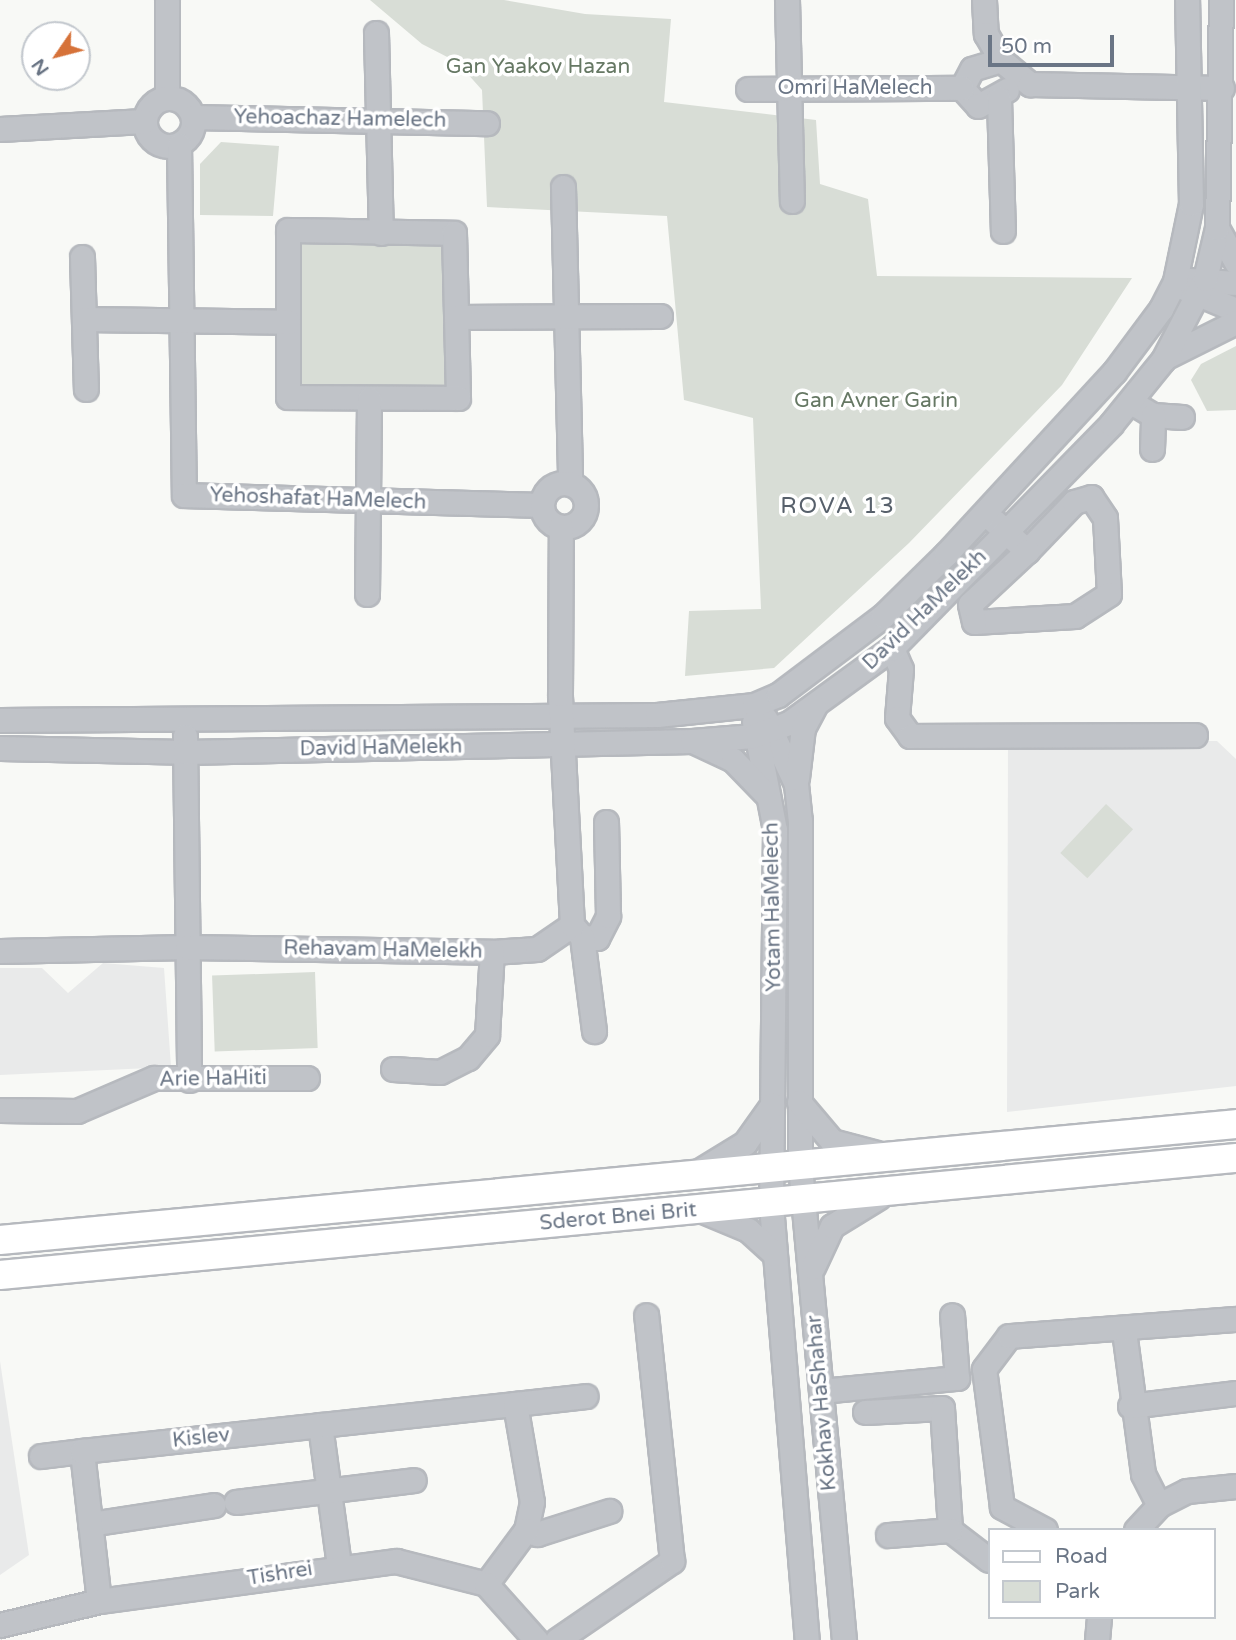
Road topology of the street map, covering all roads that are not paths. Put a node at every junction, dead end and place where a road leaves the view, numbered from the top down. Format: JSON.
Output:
{"nodes":[{"id":1,"x":167,"y":0,"type":"edge"},
{"id":2,"x":788,"y":0,"type":"edge"},
{"id":3,"x":984,"y":0,"type":"edge"},
{"id":4,"x":1187,"y":0,"type":"edge"},
{"id":5,"x":1221,"y":0,"type":"edge"},
{"id":6,"x":376,"y":33,"type":"dead end"},
{"id":7,"x":1008,"y":68,"type":"junction"},
{"id":8,"x":962,"y":88,"type":"junction"},
{"id":9,"x":1187,"y":88,"type":"junction"},
{"id":10,"x":1222,"y":88,"type":"junction"},
{"id":11,"x":748,"y":89,"type":"dead end"},
{"id":12,"x":788,"y":89,"type":"junction"},
{"id":13,"x":167,"y":98,"type":"junction"},
{"id":14,"x":999,"y":99,"type":"junction"},
{"id":15,"x":193,"y":117,"type":"junction"},
{"id":16,"x":378,"y":118,"type":"junction"},
{"id":17,"x":144,"y":121,"type":"junction"},
{"id":18,"x":487,"y":123,"type":"dead end"},
{"id":19,"x":0,"y":129,"type":"edge"},
{"id":20,"x":179,"y":145,"type":"junction"},
{"id":21,"x":562,"y":187,"type":"dead end"},
{"id":22,"x":792,"y":201,"type":"dead end"},
{"id":23,"x":1217,"y":228,"type":"junction"},
{"id":24,"x":1003,"y":231,"type":"dead end"},
{"id":25,"x":381,"y":233,"type":"junction"},
{"id":26,"x":82,"y":257,"type":"dead end"},
{"id":27,"x":1236,"y":262,"type":"edge"},
{"id":28,"x":1175,"y":281,"type":"junction"},
{"id":29,"x":1236,"y":283,"type":"edge"},
{"id":30,"x":1201,"y":288,"type":"junction"},
{"id":31,"x":1236,"y":310,"type":"edge"},
{"id":32,"x":660,"y":316,"type":"dead end"},
{"id":33,"x":456,"y":317,"type":"junction"},
{"id":34,"x":83,"y":319,"type":"junction"},
{"id":35,"x":569,"y":319,"type":"junction"},
{"id":36,"x":179,"y":321,"type":"junction"},
{"id":37,"x":288,"y":322,"type":"junction"},
{"id":38,"x":1236,"y":322,"type":"edge"},
{"id":39,"x":1163,"y":360,"type":"junction"},
{"id":40,"x":86,"y":388,"type":"dead end"},
{"id":41,"x":369,"y":399,"type":"junction"},
{"id":42,"x":1131,"y":402,"type":"junction"},
{"id":43,"x":1153,"y":415,"type":"junction"},
{"id":44,"x":1182,"y":417,"type":"dead end"},
{"id":45,"x":1152,"y":449,"type":"dead end"},
{"id":46,"x":570,"y":484,"type":"junction"},
{"id":47,"x":369,"y":500,"type":"junction"},
{"id":48,"x":541,"y":505,"type":"junction"},
{"id":49,"x":984,"y":513,"type":"junction"},
{"id":50,"x":561,"y":527,"type":"junction"},
{"id":51,"x":1006,"y":531,"type":"junction"},
{"id":52,"x":1027,"y":551,"type":"junction"},
{"id":53,"x":367,"y":594,"type":"dead end"},
{"id":54,"x":892,"y":648,"type":"junction"},
{"id":55,"x":754,"y":705,"type":"junction"},
{"id":56,"x":814,"y":706,"type":"junction"},
{"id":57,"x":561,"y":717,"type":"junction"},
{"id":58,"x":185,"y":718,"type":"junction"},
{"id":59,"x":0,"y":720,"type":"edge"},
{"id":60,"x":764,"y":733,"type":"junction"},
{"id":61,"x":1195,"y":735,"type":"dead end"},
{"id":62,"x":692,"y":741,"type":"junction"},
{"id":63,"x":562,"y":744,"type":"junction"},
{"id":64,"x":0,"y":748,"type":"edge"},
{"id":65,"x":185,"y":752,"type":"junction"},
{"id":66,"x":796,"y":784,"type":"junction"},
{"id":67,"x":769,"y":800,"type":"junction"},
{"id":68,"x":606,"y":822,"type":"dead end"},
{"id":69,"x":577,"y":931,"type":"junction"},
{"id":70,"x":187,"y":947,"type":"junction"},
{"id":71,"x":0,"y":951,"type":"edge"},
{"id":72,"x":492,"y":953,"type":"junction"},
{"id":73,"x":594,"y":1031,"type":"dead end"},
{"id":74,"x":394,"y":1069,"type":"dead end"},
{"id":75,"x":307,"y":1078,"type":"dead end"},
{"id":76,"x":188,"y":1080,"type":"junction"},
{"id":77,"x":799,"y":1101,"type":"junction"},
{"id":78,"x":772,"y":1105,"type":"junction"},
{"id":79,"x":0,"y":1110,"type":"edge"},
{"id":80,"x":1236,"y":1124,"type":"edge"},
{"id":81,"x":900,"y":1157,"type":"junction"},
{"id":82,"x":1236,"y":1158,"type":"edge"},
{"id":83,"x":772,"y":1166,"type":"junction"},
{"id":84,"x":800,"y":1166,"type":"junction"},
{"id":85,"x":699,"y":1171,"type":"junction"},
{"id":86,"x":888,"y":1193,"type":"junction"},
{"id":87,"x":803,"y":1202,"type":"junction"},
{"id":88,"x":771,"y":1205,"type":"junction"},
{"id":89,"x":697,"y":1209,"type":"junction"},
{"id":90,"x":0,"y":1240,"type":"edge"},
{"id":91,"x":775,"y":1254,"type":"junction"},
{"id":92,"x":810,"y":1274,"type":"junction"},
{"id":93,"x":0,"y":1275,"type":"edge"},
{"id":94,"x":646,"y":1315,"type":"dead end"},
{"id":95,"x":952,"y":1315,"type":"dead end"},
{"id":96,"x":1236,"y":1319,"type":"edge"},
{"id":97,"x":1124,"y":1331,"type":"junction"},
{"id":98,"x":821,"y":1391,"type":"junction"},
{"id":99,"x":1236,"y":1394,"type":"edge"},
{"id":100,"x":586,"y":1396,"type":"dead end"},
{"id":101,"x":515,"y":1404,"type":"junction"},
{"id":102,"x":1130,"y":1406,"type":"junction"},
{"id":103,"x":865,"y":1412,"type":"dead end"},
{"id":104,"x":320,"y":1425,"type":"junction"},
{"id":105,"x":82,"y":1451,"type":"junction"},
{"id":106,"x":41,"y":1456,"type":"dead end"},
{"id":107,"x":414,"y":1480,"type":"dead end"},
{"id":108,"x":1236,"y":1486,"type":"edge"},
{"id":109,"x":330,"y":1493,"type":"junction"},
{"id":110,"x":1158,"y":1505,"type":"junction"},
{"id":111,"x":609,"y":1511,"type":"dead end"},
{"id":112,"x":90,"y":1524,"type":"junction"},
{"id":113,"x":1041,"y":1528,"type":"edge"},
{"id":114,"x":1138,"y":1528,"type":"edge"},
{"id":115,"x":526,"y":1530,"type":"junction"},
{"id":116,"x":950,"y":1530,"type":"junction"},
{"id":117,"x":888,"y":1535,"type":"dead end"},
{"id":118,"x":988,"y":1559,"type":"edge"},
{"id":119,"x":339,"y":1565,"type":"junction"},
{"id":120,"x":486,"y":1584,"type":"junction"},
{"id":121,"x":99,"y":1601,"type":"junction"},
{"id":122,"x":1099,"y":1619,"type":"edge"},
{"id":123,"x":0,"y":1625,"type":"edge"},
{"id":124,"x":536,"y":1640,"type":"edge"},
{"id":125,"x":558,"y":1640,"type":"edge"},
{"id":126,"x":807,"y":1640,"type":"edge"},
{"id":127,"x":844,"y":1640,"type":"edge"},
{"id":128,"x":1097,"y":1640,"type":"edge"}],
"edges":[{"from":1,"to":13,"type":"street"},
{"from":2,"to":12,"type":"street"},
{"from":3,"to":7,"type":"street"},
{"from":4,"to":9,"type":"street","name":"David HaMelekh"},
{"from":5,"to":10,"type":"street","name":"David HaMelekh"},
{"from":6,"to":16,"type":"street"},
{"from":7,"to":8,"type":"street"},
{"from":7,"to":9,"type":"street"},
{"from":7,"to":14,"type":"street"},
{"from":8,"to":12,"type":"street","name":"Omri HaMelech"},
{"from":8,"to":14,"type":"street"},
{"from":9,"to":10,"type":"street"},
{"from":9,"to":28,"type":"street","name":"David HaMelekh"},
{"from":10,"to":23,"type":"street","name":"David HaMelekh"},
{"from":11,"to":12,"type":"street","name":"Omri HaMelech"},
{"from":12,"to":22,"type":"street"},
{"from":13,"to":15,"type":"street"},
{"from":13,"to":17,"type":"street"},
{"from":14,"to":24,"type":"street"},
{"from":15,"to":16,"type":"street","name":"Yehoachaz Hamelech"},
{"from":15,"to":20,"type":"street","name":"Yehoshafat HaMelech"},
{"from":16,"to":18,"type":"street","name":"Yehoachaz Hamelech"},
{"from":16,"to":25,"type":"street"},
{"from":17,"to":19,"type":"street"},
{"from":17,"to":20,"type":"street"},
{"from":20,"to":36,"type":"street","name":"Yehoshafat HaMelech"},
{"from":21,"to":35,"type":"street"},
{"from":23,"to":27,"type":"street"},
{"from":23,"to":30,"type":"street","name":"David HaMelekh"},
{"from":25,"to":33,"type":"street"},
{"from":25,"to":37,"type":"street"},
{"from":26,"to":34,"type":"street"},
{"from":28,"to":30,"type":"street"},
{"from":28,"to":49,"type":"street","name":"David HaMelekh"},
{"from":29,"to":30,"type":"street"},
{"from":30,"to":31,"type":"street"},
{"from":30,"to":39,"type":"street","name":"David HaMelekh"},
{"from":32,"to":35,"type":"street"},
{"from":33,"to":35,"type":"street"},
{"from":33,"to":41,"type":"street"},
{"from":34,"to":36,"type":"street"},
{"from":34,"to":40,"type":"street"},
{"from":35,"to":46,"type":"street"},
{"from":36,"to":37,"type":"street"},
{"from":36,"to":47,"type":"street","name":"Yehoshafat HaMelech"},
{"from":37,"to":41,"type":"street"},
{"from":38,"to":39,"type":"street"},
{"from":39,"to":42,"type":"street","name":"David HaMelekh"},
{"from":41,"to":47,"type":"street"},
{"from":42,"to":43,"type":"street"},
{"from":42,"to":51,"type":"street","name":"David HaMelekh"},
{"from":43,"to":44,"type":"street"},
{"from":43,"to":45,"type":"street"},
{"from":46,"to":48,"type":"street"},
{"from":46,"to":50,"type":"street"},
{"from":47,"to":48,"type":"street","name":"Yehoshafat HaMelech"},
{"from":47,"to":53,"type":"street"},
{"from":48,"to":50,"type":"street"},
{"from":49,"to":51,"type":"street"},
{"from":49,"to":55,"type":"street","name":"David HaMelekh"},
{"from":50,"to":57,"type":"street"},
{"from":51,"to":52,"type":"street"},
{"from":51,"to":54,"type":"street","name":"David HaMelekh"},
{"from":52,"to":52,"type":"street"},
{"from":54,"to":56,"type":"street","name":"David HaMelekh"},
{"from":54,"to":61,"type":"street"},
{"from":55,"to":57,"type":"street","name":"David HaMelekh"},
{"from":55,"to":60,"type":"street","name":"Yotam HaMelech"},
{"from":56,"to":60,"type":"street","name":"David HaMelekh"},
{"from":56,"to":66,"type":"street"},
{"from":57,"to":58,"type":"street","name":"David HaMelekh"},
{"from":57,"to":63,"type":"street"},
{"from":58,"to":59,"type":"street","name":"David HaMelekh"},
{"from":58,"to":65,"type":"street"},
{"from":60,"to":62,"type":"street","name":"David HaMelekh"},
{"from":60,"to":66,"type":"street","name":"Yotam HaMelech"},
{"from":60,"to":67,"type":"street","name":"Yotam HaMelech"},
{"from":62,"to":63,"type":"street","name":"David HaMelekh"},
{"from":62,"to":67,"type":"street"},
{"from":63,"to":65,"type":"street","name":"David HaMelekh"},
{"from":63,"to":69,"type":"street"},
{"from":64,"to":65,"type":"street","name":"David HaMelekh"},
{"from":65,"to":70,"type":"street"},
{"from":66,"to":77,"type":"street","name":"Yotam HaMelech"},
{"from":67,"to":78,"type":"street","name":"Yotam HaMelech"},
{"from":68,"to":69,"type":"street","name":"Rehavam HaMelekh"},
{"from":69,"to":72,"type":"street","name":"Rehavam HaMelekh"},
{"from":69,"to":73,"type":"street"},
{"from":70,"to":71,"type":"street","name":"Rehavam HaMelekh"},
{"from":70,"to":72,"type":"street","name":"Rehavam HaMelekh"},
{"from":70,"to":76,"type":"street"},
{"from":72,"to":74,"type":"street"},
{"from":75,"to":76,"type":"street","name":"Arie HaHiti"},
{"from":76,"to":79,"type":"street","name":"Arie HaHiti"},
{"from":77,"to":81,"type":"street"},
{"from":77,"to":84,"type":"street","name":"Yotam HaMelech"},
{"from":78,"to":83,"type":"street","name":"Yotam HaMelech"},
{"from":78,"to":85,"type":"street"},
{"from":80,"to":81,"type":"main road","name":"Sderot Bnei Brit"},
{"from":81,"to":84,"type":"main road","name":"Sderot Bnei Brit"},
{"from":82,"to":86,"type":"main road","name":"Sderot Bnei Brit"},
{"from":83,"to":84,"type":"main road","name":"Sderot Bnei Brit"},
{"from":83,"to":85,"type":"main road","name":"Sderot Bnei Brit"},
{"from":83,"to":88,"type":"street","name":"Yotam HaMelech"},
{"from":84,"to":87,"type":"street","name":"Kokhav HaShahar"},
{"from":85,"to":90,"type":"main road","name":"Sderot Bnei Brit"},
{"from":86,"to":87,"type":"main road","name":"Sderot Bnei Brit"},
{"from":86,"to":92,"type":"street"},
{"from":87,"to":88,"type":"main road","name":"Sderot Bnei Brit"},
{"from":87,"to":92,"type":"street","name":"Kokhav HaShahar"},
{"from":88,"to":89,"type":"main road","name":"Sderot Bnei Brit"},
{"from":88,"to":91,"type":"street","name":"Kokhav HaShahar"},
{"from":89,"to":91,"type":"street"},
{"from":89,"to":93,"type":"main road","name":"Sderot Bnei Brit"},
{"from":91,"to":126,"type":"street","name":"Kokhav HaShahar"},
{"from":92,"to":98,"type":"street","name":"Kokhav HaShahar"},
{"from":94,"to":125,"type":"street"},
{"from":95,"to":98,"type":"street"},
{"from":96,"to":97,"type":"street"},
{"from":97,"to":102,"type":"street"},
{"from":97,"to":113,"type":"street"},
{"from":98,"to":127,"type":"street","name":"Kokhav HaShahar"},
{"from":99,"to":102,"type":"street"},
{"from":100,"to":101,"type":"street","name":"Kislev"},
{"from":101,"to":104,"type":"street","name":"Kislev"},
{"from":101,"to":115,"type":"street"},
{"from":102,"to":110,"type":"street"},
{"from":103,"to":116,"type":"street"},
{"from":104,"to":105,"type":"street","name":"Kislev"},
{"from":104,"to":109,"type":"street"},
{"from":105,"to":106,"type":"street","name":"Kislev"},
{"from":105,"to":112,"type":"street"},
{"from":107,"to":109,"type":"street"},
{"from":108,"to":110,"type":"street"},
{"from":109,"to":112,"type":"street"},
{"from":109,"to":119,"type":"street"},
{"from":110,"to":114,"type":"street"},
{"from":111,"to":115,"type":"street"},
{"from":112,"to":121,"type":"street"},
{"from":115,"to":120,"type":"street"},
{"from":116,"to":117,"type":"street"},
{"from":116,"to":118,"type":"street"},
{"from":119,"to":120,"type":"street","name":"Tishrei"},
{"from":119,"to":121,"type":"street","name":"Tishrei"},
{"from":120,"to":124,"type":"street"},
{"from":121,"to":123,"type":"street","name":"Tishrei"},
{"from":122,"to":128,"type":"street"}]}
